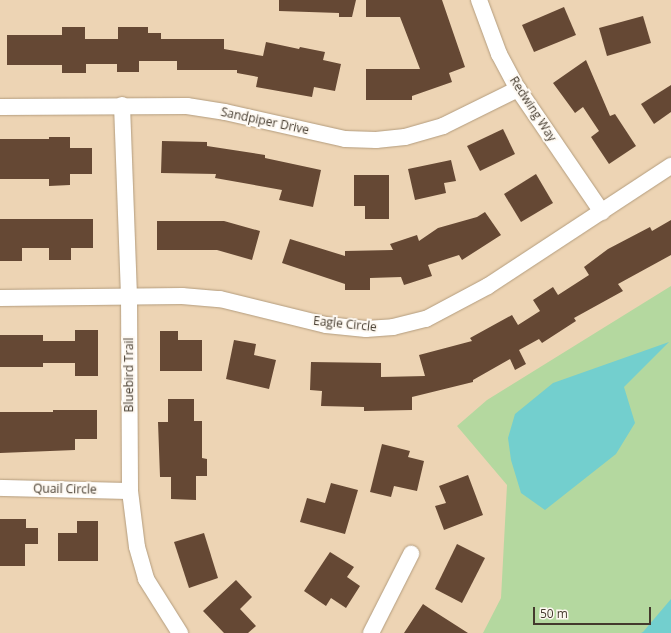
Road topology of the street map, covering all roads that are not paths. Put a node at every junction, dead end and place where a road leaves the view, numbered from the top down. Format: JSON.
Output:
{"nodes":[{"id":1,"x":479,"y":0,"type":"edge"},
{"id":2,"x":518,"y":89,"type":"junction"},
{"id":3,"x":122,"y":105,"type":"junction"},
{"id":4,"x":0,"y":107,"type":"edge"},
{"id":5,"x":671,"y":166,"type":"edge"},
{"id":6,"x":602,"y":212,"type":"junction"},
{"id":7,"x":129,"y":295,"type":"junction"},
{"id":8,"x":0,"y":298,"type":"edge"},
{"id":9,"x":0,"y":488,"type":"edge"},
{"id":10,"x":130,"y":490,"type":"junction"},
{"id":11,"x":411,"y":554,"type":"dead end"},
{"id":12,"x":180,"y":633,"type":"edge"},
{"id":13,"x":371,"y":633,"type":"edge"}],
"edges":[{"from":1,"to":2,"type":"street","name":"Redwing Way"},
{"from":2,"to":3,"type":"street","name":"Sandpiper Drive"},
{"from":2,"to":6,"type":"street","name":"Redwing Way"},
{"from":3,"to":4,"type":"street","name":"Sandpiper Drive"},
{"from":3,"to":7,"type":"street","name":"Bluebird Trail"},
{"from":5,"to":6,"type":"street","name":"Eagle Circle"},
{"from":6,"to":7,"type":"street","name":"Eagle Circle"},
{"from":7,"to":8,"type":"street","name":"Eagle Circle"},
{"from":7,"to":10,"type":"street","name":"Bluebird Trail"},
{"from":9,"to":10,"type":"street","name":"Quail Circle"},
{"from":10,"to":12,"type":"street","name":"Bluebird Trail"},
{"from":11,"to":13,"type":"street"}]}
